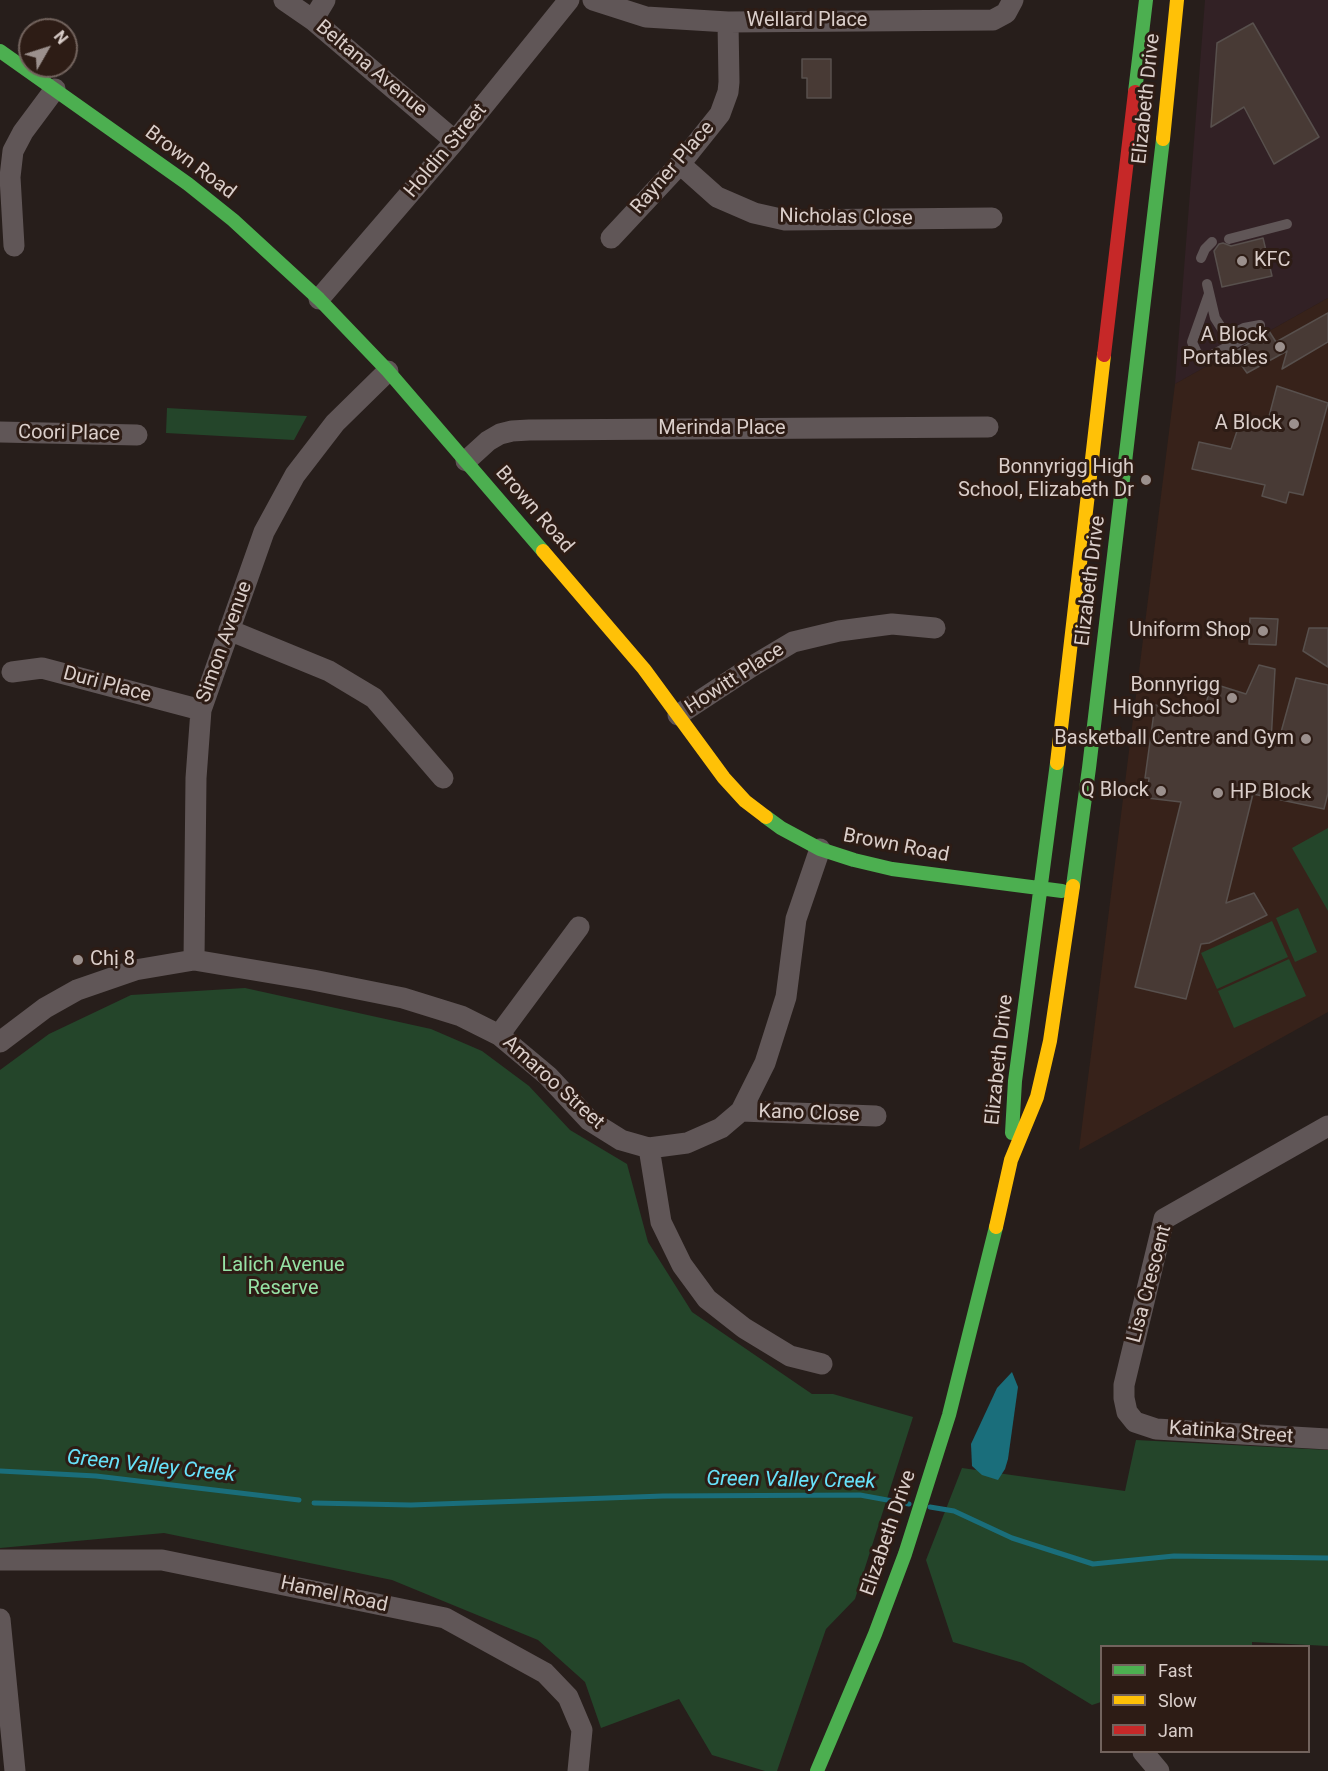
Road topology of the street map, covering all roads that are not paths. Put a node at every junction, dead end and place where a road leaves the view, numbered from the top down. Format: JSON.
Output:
{"nodes":[{"id":1,"x":284,"y":0,"type":"edge"},
{"id":2,"x":325,"y":0,"type":"edge"},
{"id":3,"x":569,"y":0,"type":"edge"},
{"id":4,"x":593,"y":0,"type":"edge"},
{"id":5,"x":1013,"y":0,"type":"edge"},
{"id":6,"x":1146,"y":0,"type":"edge"},
{"id":7,"x":1177,"y":0,"type":"edge"},
{"id":8,"x":313,"y":20,"type":"junction"},
{"id":9,"x":728,"y":22,"type":"junction"},
{"id":10,"x":0,"y":51,"type":"edge"},
{"id":11,"x":55,"y":90,"type":"junction"},
{"id":12,"x":455,"y":141,"type":"junction"},
{"id":13,"x":680,"y":164,"type":"junction"},
{"id":14,"x":992,"y":218,"type":"dead end"},
{"id":15,"x":1287,"y":224,"type":"dead end"},
{"id":16,"x":611,"y":238,"type":"dead end"},
{"id":17,"x":1229,"y":239,"type":"dead end"},
{"id":18,"x":1212,"y":242,"type":"dead end"},
{"id":19,"x":14,"y":246,"type":"dead end"},
{"id":20,"x":1201,"y":258,"type":"dead end"},
{"id":21,"x":1208,"y":289,"type":"joint"},
{"id":22,"x":319,"y":299,"type":"junction"},
{"id":23,"x":388,"y":371,"type":"junction"},
{"id":24,"x":988,"y":428,"type":"dead end"},
{"id":25,"x":0,"y":432,"type":"edge"},
{"id":26,"x":137,"y":435,"type":"dead end"},
{"id":27,"x":466,"y":461,"type":"junction"},
{"id":28,"x":935,"y":628,"type":"dead end"},
{"id":29,"x":229,"y":630,"type":"junction"},
{"id":30,"x":12,"y":672,"type":"dead end"},
{"id":31,"x":201,"y":710,"type":"junction"},
{"id":32,"x":678,"y":715,"type":"junction"},
{"id":33,"x":442,"y":778,"type":"dead end"},
{"id":34,"x":820,"y":849,"type":"junction"},
{"id":35,"x":1041,"y":888,"type":"junction"},
{"id":36,"x":1073,"y":892,"type":"junction"},
{"id":37,"x":579,"y":927,"type":"dead end"},
{"id":38,"x":195,"y":960,"type":"junction"},
{"id":39,"x":500,"y":1035,"type":"junction"},
{"id":40,"x":0,"y":1042,"type":"edge"},
{"id":41,"x":741,"y":1111,"type":"junction"},
{"id":42,"x":876,"y":1116,"type":"dead end"},
{"id":43,"x":1328,"y":1126,"type":"edge"},
{"id":44,"x":649,"y":1148,"type":"junction"},
{"id":45,"x":1011,"y":1160,"type":"junction"},
{"id":46,"x":822,"y":1364,"type":"dead end"},
{"id":47,"x":1135,"y":1422,"type":"joint"},
{"id":48,"x":1328,"y":1439,"type":"edge"},
{"id":49,"x":0,"y":1560,"type":"edge"},
{"id":50,"x":0,"y":1619,"type":"edge"},
{"id":51,"x":1144,"y":1753,"type":"edge"},
{"id":52,"x":15,"y":1771,"type":"edge"},
{"id":53,"x":578,"y":1771,"type":"edge"},
{"id":54,"x":817,"y":1771,"type":"edge"},
{"id":55,"x":1159,"y":1771,"type":"edge"}],
"edges":[{"from":1,"to":8,"type":"street","name":"Beltana Avenue"},
{"from":2,"to":8,"type":"street"},
{"from":3,"to":12,"type":"street","name":"Holdin Street"},
{"from":4,"to":9,"type":"street","name":"Wellard Place"},
{"from":5,"to":9,"type":"street","name":"Wellard Place"},
{"from":6,"to":35,"type":"main road","name":"Elizabeth Drive"},
{"from":7,"to":36,"type":"main road","name":"Elizabeth Drive"},
{"from":8,"to":12,"type":"street","name":"Beltana Avenue"},
{"from":9,"to":13,"type":"street","name":"Rayner Place"},
{"from":10,"to":11,"type":"main road","name":"Brown Road"},
{"from":11,"to":19,"type":"street"},
{"from":11,"to":22,"type":"main road","name":"Brown Road"},
{"from":12,"to":22,"type":"street","name":"Holdin Street"},
{"from":13,"to":14,"type":"street","name":"Nicholas Close"},
{"from":13,"to":16,"type":"street","name":"Rayner Place"},
{"from":15,"to":17,"type":"lane"},
{"from":18,"to":20,"type":"lane"},
{"from":21,"to":21,"type":"lane"},
{"from":22,"to":23,"type":"main road","name":"Brown Road"},
{"from":23,"to":27,"type":"main road","name":"Brown Road"},
{"from":23,"to":29,"type":"street","name":"Simon Avenue"},
{"from":24,"to":27,"type":"street","name":"Merinda Place"},
{"from":25,"to":26,"type":"street","name":"Coori Place"},
{"from":27,"to":32,"type":"main road","name":"Brown Road"},
{"from":28,"to":32,"type":"street","name":"Howitt Place"},
{"from":29,"to":31,"type":"street","name":"Simon Avenue"},
{"from":29,"to":33,"type":"street"},
{"from":30,"to":31,"type":"street","name":"Duri Place"},
{"from":31,"to":38,"type":"street","name":"Simon Avenue"},
{"from":32,"to":34,"type":"main road","name":"Brown Road"},
{"from":34,"to":35,"type":"main road","name":"Brown Road"},
{"from":34,"to":41,"type":"street","name":"Amaroo Street"},
{"from":35,"to":36,"type":"main road","name":"Brown Road"},
{"from":35,"to":45,"type":"main road","name":"Elizabeth Drive"},
{"from":36,"to":45,"type":"main road","name":"Elizabeth Drive"},
{"from":37,"to":39,"type":"street"},
{"from":38,"to":39,"type":"street","name":"Amaroo Street"},
{"from":38,"to":40,"type":"street","name":"Amaroo Street"},
{"from":39,"to":44,"type":"street","name":"Amaroo Street"},
{"from":41,"to":42,"type":"street","name":"Kano Close"},
{"from":41,"to":44,"type":"street","name":"Amaroo Street"},
{"from":43,"to":47,"type":"street","name":"Lisa Crescent"},
{"from":44,"to":46,"type":"street"},
{"from":45,"to":54,"type":"main road","name":"Elizabeth Drive"},
{"from":47,"to":48,"type":"street","name":"Katinka Street"},
{"from":49,"to":53,"type":"street","name":"Hamel Road"},
{"from":50,"to":52,"type":"street"},
{"from":51,"to":55,"type":"street"}]}
